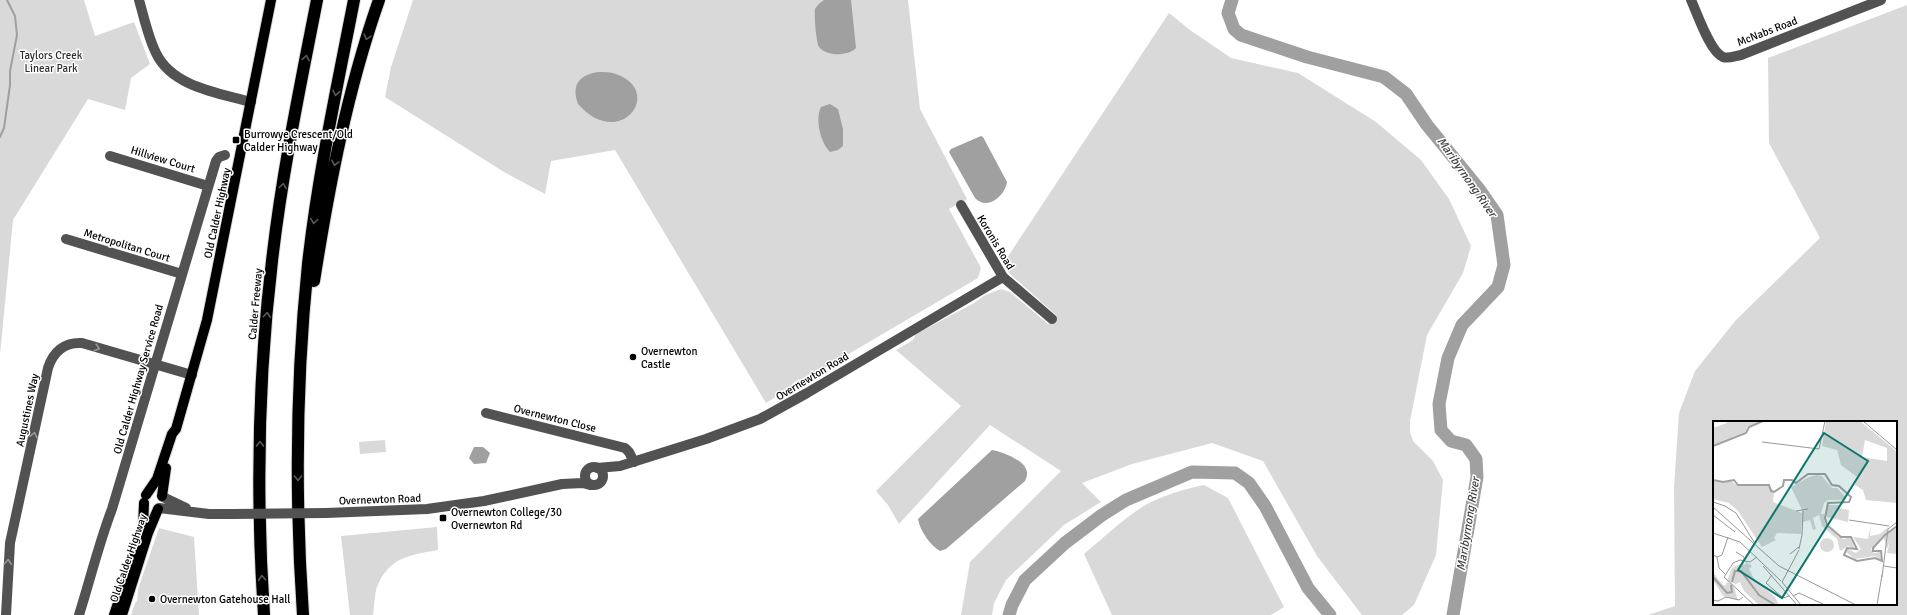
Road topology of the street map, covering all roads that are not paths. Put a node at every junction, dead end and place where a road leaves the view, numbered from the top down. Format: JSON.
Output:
{"nodes":[{"id":1,"x":139,"y":0,"type":"edge"},
{"id":2,"x":271,"y":0,"type":"edge"},
{"id":3,"x":317,"y":0,"type":"edge"},
{"id":4,"x":354,"y":0,"type":"edge"},
{"id":5,"x":379,"y":0,"type":"edge"},
{"id":6,"x":1691,"y":0,"type":"edge"},
{"id":7,"x":1881,"y":0,"type":"edge"},
{"id":8,"x":252,"y":102,"type":"junction"},
{"id":9,"x":225,"y":155,"type":"dead end"},
{"id":10,"x":110,"y":156,"type":"dead end"},
{"id":11,"x":208,"y":186,"type":"junction"},
{"id":12,"x":961,"y":205,"type":"dead end"},
{"id":13,"x":66,"y":239,"type":"dead end"},
{"id":14,"x":182,"y":274,"type":"junction"},
{"id":15,"x":1002,"y":276,"type":"junction"},
{"id":16,"x":1052,"y":319,"type":"dead end"},
{"id":17,"x":155,"y":364,"type":"junction"},
{"id":18,"x":192,"y":375,"type":"junction"},
{"id":19,"x":486,"y":413,"type":"dead end"},
{"id":20,"x":299,"y":425,"type":"junction"},
{"id":21,"x":176,"y":429,"type":"junction"},
{"id":22,"x":627,"y":464,"type":"junction"},
{"id":23,"x":597,"y":468,"type":"junction"},
{"id":24,"x":586,"y":472,"type":"junction"},
{"id":25,"x":602,"y":479,"type":"junction"},
{"id":26,"x":562,"y":484,"type":"junction"},
{"id":27,"x":590,"y":485,"type":"junction"},
{"id":28,"x":162,"y":496,"type":"junction"},
{"id":29,"x":145,"y":499,"type":"junction"},
{"id":30,"x":158,"y":509,"type":"junction"},
{"id":31,"x":198,"y":512,"type":"junction"},
{"id":32,"x":6,"y":615,"type":"edge"},
{"id":33,"x":79,"y":615,"type":"edge"},
{"id":34,"x":114,"y":615,"type":"edge"},
{"id":35,"x":122,"y":615,"type":"edge"},
{"id":36,"x":264,"y":615,"type":"edge"},
{"id":37,"x":303,"y":615,"type":"edge"}],
"edges":[{"from":1,"to":8,"type":"street"},
{"from":2,"to":8,"type":"main road","name":"Old Calder Highway"},
{"from":36,"to":3,"type":"highway","name":"Calder Freeway","one_way":true},
{"from":4,"to":20,"type":"highway","one_way":true},
{"from":5,"to":20,"type":"highway","one_way":true},
{"from":6,"to":7,"type":"street","name":"McNabs Road"},
{"from":8,"to":18,"type":"main road","name":"Old Calder Highway"},
{"from":9,"to":11,"type":"street","name":"Old Calder Highway Service Road"},
{"from":10,"to":11,"type":"street","name":"Hillview Court"},
{"from":11,"to":14,"type":"street","name":"Old Calder Highway Service Road"},
{"from":12,"to":15,"type":"street","name":"Koronis Road"},
{"from":13,"to":14,"type":"street","name":"Metropolitan Court"},
{"from":14,"to":17,"type":"street","name":"Old Calder Highway Service Road"},
{"from":15,"to":16,"type":"street","name":"Koronis Road"},
{"from":15,"to":22,"type":"street","name":"Overnewton Road"},
{"from":17,"to":18,"type":"street","name":"Augustines Way"},
{"from":32,"to":17,"type":"street","name":"Augustines Way","one_way":true},
{"from":17,"to":33,"type":"street","name":"Old Calder Highway Service Road"},
{"from":18,"to":21,"type":"main road","name":"Old Calder Highway"},
{"from":19,"to":22,"type":"street","name":"Overnewton Close"},
{"from":20,"to":37,"type":"highway","one_way":true},
{"from":21,"to":28,"type":"main road","name":"Old Calder Highway"},
{"from":21,"to":29,"type":"main road","name":"Old Calder Highway"},
{"from":22,"to":23,"type":"street","name":"Overnewton Road"},
{"from":22,"to":25,"type":"street","name":"Overnewton Road"},
{"from":23,"to":24,"type":"street"},
{"from":23,"to":25,"type":"street"},
{"from":24,"to":26,"type":"street","name":"Overnewton Road"},
{"from":24,"to":27,"type":"street"},
{"from":25,"to":27,"type":"street"},
{"from":26,"to":27,"type":"street","name":"Overnewton Road"},
{"from":26,"to":31,"type":"street","name":"Overnewton Road","bridge":true},
{"from":28,"to":29,"type":"main road"},
{"from":28,"to":30,"type":"main road"},
{"from":28,"to":31,"type":"street","name":"Overnewton Road"},
{"from":29,"to":30,"type":"main road"},
{"from":29,"to":34,"type":"main road","name":"Old Calder Highway"},
{"from":30,"to":31,"type":"street","name":"Overnewton Road"},
{"from":30,"to":35,"type":"main road","name":"Old Calder Highway"}]}
